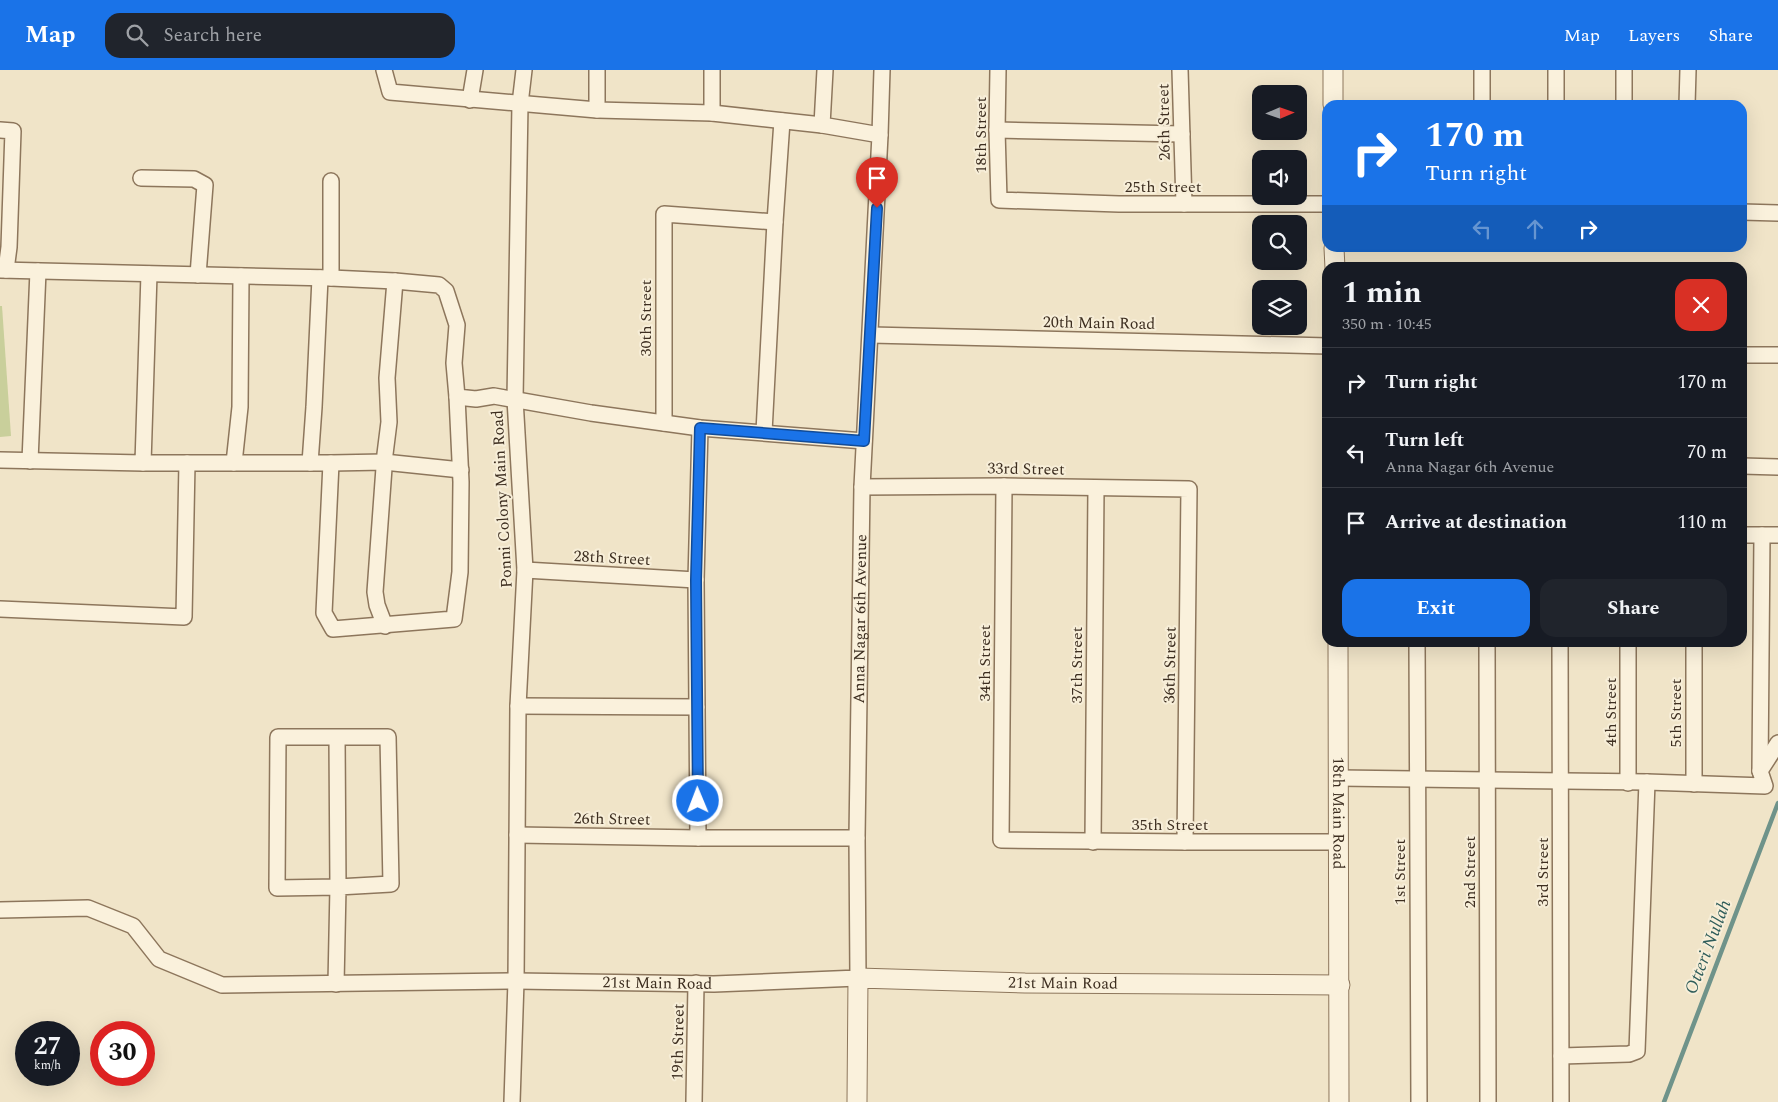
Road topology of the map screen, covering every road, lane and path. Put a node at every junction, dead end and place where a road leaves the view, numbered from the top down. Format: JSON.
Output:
{"nodes":[{"id":1,"x":384,"y":70,"type":"edge"},
{"id":2,"x":475,"y":70,"type":"edge"},
{"id":3,"x":524,"y":70,"type":"edge"},
{"id":4,"x":597,"y":70,"type":"edge"},
{"id":5,"x":712,"y":70,"type":"edge"},
{"id":6,"x":825,"y":70,"type":"edge"},
{"id":7,"x":882,"y":70,"type":"edge"},
{"id":8,"x":998,"y":70,"type":"edge"},
{"id":9,"x":1180,"y":70,"type":"edge"},
{"id":10,"x":1333,"y":70,"type":"edge"},
{"id":11,"x":1482,"y":70,"type":"edge"},
{"id":12,"x":1556,"y":70,"type":"edge"},
{"id":13,"x":1624,"y":70,"type":"edge"},
{"id":14,"x":1688,"y":70,"type":"edge"},
{"id":15,"x":470,"y":100,"type":"junction"},
{"id":16,"x":1333,"y":100,"type":"edge"},
{"id":17,"x":1482,"y":100,"type":"edge"},
{"id":18,"x":1556,"y":100,"type":"edge"},
{"id":19,"x":1624,"y":100,"type":"edge"},
{"id":20,"x":1687,"y":100,"type":"edge"},
{"id":21,"x":520,"y":104,"type":"junction"},
{"id":22,"x":597,"y":110,"type":"junction"},
{"id":23,"x":712,"y":113,"type":"junction"},
{"id":24,"x":782,"y":121,"type":"junction"},
{"id":25,"x":822,"y":125,"type":"junction"},
{"id":26,"x":0,"y":130,"type":"edge"},
{"id":27,"x":997,"y":130,"type":"junction"},
{"id":28,"x":1182,"y":134,"type":"junction"},
{"id":29,"x":880,"y":135,"type":"junction"},
{"id":30,"x":141,"y":178,"type":"dead end"},
{"id":31,"x":332,"y":182,"type":"dead end"},
{"id":32,"x":999,"y":200,"type":"joint"},
{"id":33,"x":1184,"y":204,"type":"junction"},
{"id":34,"x":1322,"y":204,"type":"edge"},
{"id":35,"x":1747,"y":212,"type":"edge"},
{"id":36,"x":1778,"y":212,"type":"edge"},
{"id":37,"x":775,"y":222,"type":"junction"},
{"id":38,"x":3,"y":270,"type":"edge"},
{"id":39,"x":38,"y":271,"type":"junction"},
{"id":40,"x":149,"y":274,"type":"junction"},
{"id":41,"x":198,"y":275,"type":"junction"},
{"id":42,"x":235,"y":276,"type":"junction"},
{"id":43,"x":325,"y":278,"type":"junction"},
{"id":44,"x":395,"y":281,"type":"junction"},
{"id":45,"x":871,"y":335,"type":"junction"},
{"id":46,"x":1322,"y":346,"type":"edge"},
{"id":47,"x":1747,"y":355,"type":"edge"},
{"id":48,"x":1778,"y":355,"type":"edge"},
{"id":49,"x":457,"y":397,"type":"junction"},
{"id":50,"x":515,"y":399,"type":"junction"},
{"id":51,"x":664,"y":423,"type":"junction"},
{"id":52,"x":700,"y":428,"type":"junction"},
{"id":53,"x":764,"y":432,"type":"junction"},
{"id":54,"x":864,"y":441,"type":"junction"},
{"id":55,"x":0,"y":460,"type":"edge"},
{"id":56,"x":30,"y":461,"type":"junction"},
{"id":57,"x":384,"y":462,"type":"junction"},
{"id":58,"x":144,"y":463,"type":"junction"},
{"id":59,"x":187,"y":463,"type":"junction"},
{"id":60,"x":234,"y":463,"type":"junction"},
{"id":61,"x":310,"y":463,"type":"junction"},
{"id":62,"x":331,"y":463,"type":"junction"},
{"id":63,"x":1747,"y":466,"type":"edge"},
{"id":64,"x":1778,"y":467,"type":"edge"},
{"id":65,"x":460,"y":470,"type":"junction"},
{"id":66,"x":1004,"y":486,"type":"junction"},
{"id":67,"x":862,"y":487,"type":"junction"},
{"id":68,"x":1096,"y":488,"type":"junction"},
{"id":69,"x":1189,"y":489,"type":"joint"},
{"id":70,"x":1747,"y":535,"type":"edge"},
{"id":71,"x":1762,"y":535,"type":"junction"},
{"id":72,"x":1778,"y":535,"type":"edge"},
{"id":73,"x":526,"y":570,"type":"junction"},
{"id":74,"x":696,"y":580,"type":"junction"},
{"id":75,"x":0,"y":609,"type":"edge"},
{"id":76,"x":385,"y":626,"type":"junction"},
{"id":77,"x":1338,"y":647,"type":"edge"},
{"id":78,"x":1418,"y":647,"type":"edge"},
{"id":79,"x":1487,"y":647,"type":"edge"},
{"id":80,"x":1560,"y":647,"type":"edge"},
{"id":81,"x":1628,"y":647,"type":"edge"},
{"id":82,"x":1694,"y":647,"type":"edge"},
{"id":83,"x":518,"y":706,"type":"junction"},
{"id":84,"x":697,"y":707,"type":"junction"},
{"id":85,"x":337,"y":737,"type":"junction"},
{"id":86,"x":1778,"y":744,"type":"edge"},
{"id":87,"x":1760,"y":771,"type":"junction"},
{"id":88,"x":1339,"y":778,"type":"junction"},
{"id":89,"x":1417,"y":779,"type":"junction"},
{"id":90,"x":1487,"y":781,"type":"junction"},
{"id":91,"x":1560,"y":782,"type":"junction"},
{"id":92,"x":1647,"y":782,"type":"junction"},
{"id":93,"x":1628,"y":783,"type":"junction"},
{"id":94,"x":1694,"y":784,"type":"junction"},
{"id":95,"x":517,"y":835,"type":"junction"},
{"id":96,"x":698,"y":838,"type":"junction"},
{"id":97,"x":857,"y":838,"type":"junction"},
{"id":98,"x":1001,"y":840,"type":"joint"},
{"id":99,"x":1093,"y":842,"type":"junction"},
{"id":100,"x":1185,"y":842,"type":"junction"},
{"id":101,"x":1339,"y":842,"type":"junction"},
{"id":102,"x":338,"y":887,"type":"junction"},
{"id":103,"x":0,"y":910,"type":"edge"},
{"id":104,"x":858,"y":978,"type":"junction"},
{"id":105,"x":516,"y":981,"type":"junction"},
{"id":106,"x":696,"y":982,"type":"junction"},
{"id":107,"x":336,"y":984,"type":"junction"},
{"id":108,"x":1340,"y":985,"type":"junction"},
{"id":109,"x":1561,"y":1056,"type":"junction"},
{"id":110,"x":512,"y":1102,"type":"edge"},
{"id":111,"x":694,"y":1102,"type":"edge"},
{"id":112,"x":857,"y":1102,"type":"edge"},
{"id":113,"x":1339,"y":1102,"type":"edge"},
{"id":114,"x":1418,"y":1102,"type":"edge"},
{"id":115,"x":1488,"y":1102,"type":"edge"},
{"id":116,"x":1561,"y":1102,"type":"edge"}],
"edges":[{"from":1,"to":15,"type":"street"},
{"from":2,"to":15,"type":"street"},
{"from":3,"to":21,"type":"street","name":"Ponni Colony Main Road"},
{"from":4,"to":22,"type":"street"},
{"from":5,"to":23,"type":"street"},
{"from":6,"to":25,"type":"street"},
{"from":7,"to":29,"type":"street","name":"Anna Nagar 6th Avenue"},
{"from":8,"to":27,"type":"street","name":"18th Street"},
{"from":9,"to":28,"type":"street","name":"26th Street"},
{"from":10,"to":16,"type":"street"},
{"from":11,"to":17,"type":"street"},
{"from":12,"to":18,"type":"street"},
{"from":13,"to":19,"type":"street"},
{"from":14,"to":20,"type":"street"},
{"from":15,"to":21,"type":"street"},
{"from":21,"to":22,"type":"street"},
{"from":21,"to":50,"type":"street","name":"Ponni Colony Main Road"},
{"from":22,"to":23,"type":"street"},
{"from":23,"to":24,"type":"street"},
{"from":24,"to":25,"type":"street"},
{"from":24,"to":37,"type":"street"},
{"from":25,"to":29,"type":"street"},
{"from":26,"to":38,"type":"street"},
{"from":27,"to":28,"type":"street"},
{"from":27,"to":32,"type":"street","name":"18th Street"},
{"from":28,"to":33,"type":"street","name":"26th Street"},
{"from":29,"to":45,"type":"street","name":"Anna Nagar 6th Avenue"},
{"from":30,"to":41,"type":"street"},
{"from":31,"to":43,"type":"street"},
{"from":32,"to":33,"type":"street","name":"25th Street"},
{"from":33,"to":34,"type":"street","name":"25th Street"},
{"from":35,"to":36,"type":"street"},
{"from":37,"to":51,"type":"street","name":"30th Street"},
{"from":37,"to":53,"type":"street"},
{"from":38,"to":39,"type":"street"},
{"from":39,"to":40,"type":"street"},
{"from":39,"to":56,"type":"street"},
{"from":40,"to":41,"type":"street"},
{"from":40,"to":58,"type":"street"},
{"from":41,"to":42,"type":"street"},
{"from":42,"to":43,"type":"street"},
{"from":42,"to":60,"type":"street"},
{"from":43,"to":44,"type":"street"},
{"from":43,"to":61,"type":"street"},
{"from":44,"to":49,"type":"street"},
{"from":44,"to":57,"type":"street"},
{"from":45,"to":46,"type":"street","name":"20th Main Road"},
{"from":45,"to":54,"type":"street","name":"Anna Nagar 6th Avenue"},
{"from":47,"to":48,"type":"street"},
{"from":49,"to":50,"type":"street"},
{"from":49,"to":65,"type":"street"},
{"from":50,"to":51,"type":"street"},
{"from":50,"to":73,"type":"street","name":"Ponni Colony Main Road"},
{"from":51,"to":52,"type":"street"},
{"from":52,"to":53,"type":"street"},
{"from":52,"to":74,"type":"street"},
{"from":53,"to":54,"type":"street"},
{"from":54,"to":67,"type":"street","name":"Anna Nagar 6th Avenue"},
{"from":55,"to":56,"type":"street"},
{"from":56,"to":58,"type":"street"},
{"from":57,"to":62,"type":"street"},
{"from":57,"to":65,"type":"street"},
{"from":57,"to":76,"type":"street"},
{"from":58,"to":59,"type":"street"},
{"from":59,"to":60,"type":"street"},
{"from":59,"to":75,"type":"street"},
{"from":60,"to":61,"type":"street"},
{"from":61,"to":62,"type":"street"},
{"from":62,"to":76,"type":"street"},
{"from":63,"to":64,"type":"street"},
{"from":65,"to":76,"type":"street"},
{"from":66,"to":67,"type":"street","name":"33rd Street"},
{"from":66,"to":68,"type":"street","name":"33rd Street"},
{"from":66,"to":98,"type":"street","name":"34th Street"},
{"from":67,"to":97,"type":"street","name":"Anna Nagar 6th Avenue"},
{"from":68,"to":69,"type":"street","name":"33rd Street"},
{"from":68,"to":99,"type":"street","name":"37th Street"},
{"from":69,"to":100,"type":"street","name":"36th Street"},
{"from":70,"to":71,"type":"street"},
{"from":71,"to":72,"type":"street"},
{"from":71,"to":87,"type":"street"},
{"from":73,"to":74,"type":"street","name":"28th Street"},
{"from":73,"to":83,"type":"street","name":"Ponni Colony Main Road"},
{"from":74,"to":84,"type":"street"},
{"from":77,"to":88,"type":"street","name":"18th Main Road"},
{"from":78,"to":89,"type":"street","name":"1st Street"},
{"from":79,"to":90,"type":"street","name":"2nd Street"},
{"from":80,"to":91,"type":"street","name":"3rd Street"},
{"from":81,"to":93,"type":"street","name":"4th Street"},
{"from":82,"to":94,"type":"street","name":"5th Street"},
{"from":83,"to":84,"type":"street"},
{"from":83,"to":95,"type":"street","name":"Ponni Colony Main Road"},
{"from":84,"to":96,"type":"street"},
{"from":85,"to":102,"type":"street"},
{"from":85,"to":102,"type":"street"},
{"from":85,"to":102,"type":"street"},
{"from":86,"to":87,"type":"street"},
{"from":87,"to":94,"type":"street"},
{"from":88,"to":89,"type":"street"},
{"from":88,"to":101,"type":"street","name":"18th Main Road"},
{"from":89,"to":90,"type":"street"},
{"from":89,"to":114,"type":"street","name":"1st Street"},
{"from":90,"to":91,"type":"street"},
{"from":90,"to":115,"type":"street","name":"2nd Street"},
{"from":91,"to":93,"type":"street"},
{"from":91,"to":109,"type":"street","name":"3rd Street"},
{"from":92,"to":93,"type":"street"},
{"from":92,"to":94,"type":"street"},
{"from":92,"to":109,"type":"street"},
{"from":95,"to":96,"type":"street","name":"26th Street"},
{"from":95,"to":105,"type":"street","name":"Ponni Colony Main Road"},
{"from":96,"to":97,"type":"street","name":"26th Street"},
{"from":97,"to":104,"type":"street","name":"Anna Nagar 6th Avenue"},
{"from":98,"to":99,"type":"street","name":"35th Street"},
{"from":99,"to":100,"type":"street","name":"35th Street"},
{"from":100,"to":101,"type":"street","name":"35th Street"},
{"from":101,"to":108,"type":"street","name":"18th Main Road"},
{"from":102,"to":107,"type":"street"},
{"from":103,"to":107,"type":"street","name":"21st Main Road"},
{"from":104,"to":106,"type":"street","name":"21st Main Road"},
{"from":104,"to":108,"type":"street","name":"21st Main Road"},
{"from":104,"to":112,"type":"street","name":"Anna Nagar 6th Avenue"},
{"from":105,"to":106,"type":"street","name":"21st Main Road"},
{"from":105,"to":107,"type":"street","name":"21st Main Road"},
{"from":105,"to":110,"type":"street","name":"Ponni Colony Main Road"},
{"from":106,"to":111,"type":"street","name":"19th Street"},
{"from":108,"to":113,"type":"street","name":"18th Main Road"},
{"from":109,"to":116,"type":"street","name":"3rd Street"}]}
